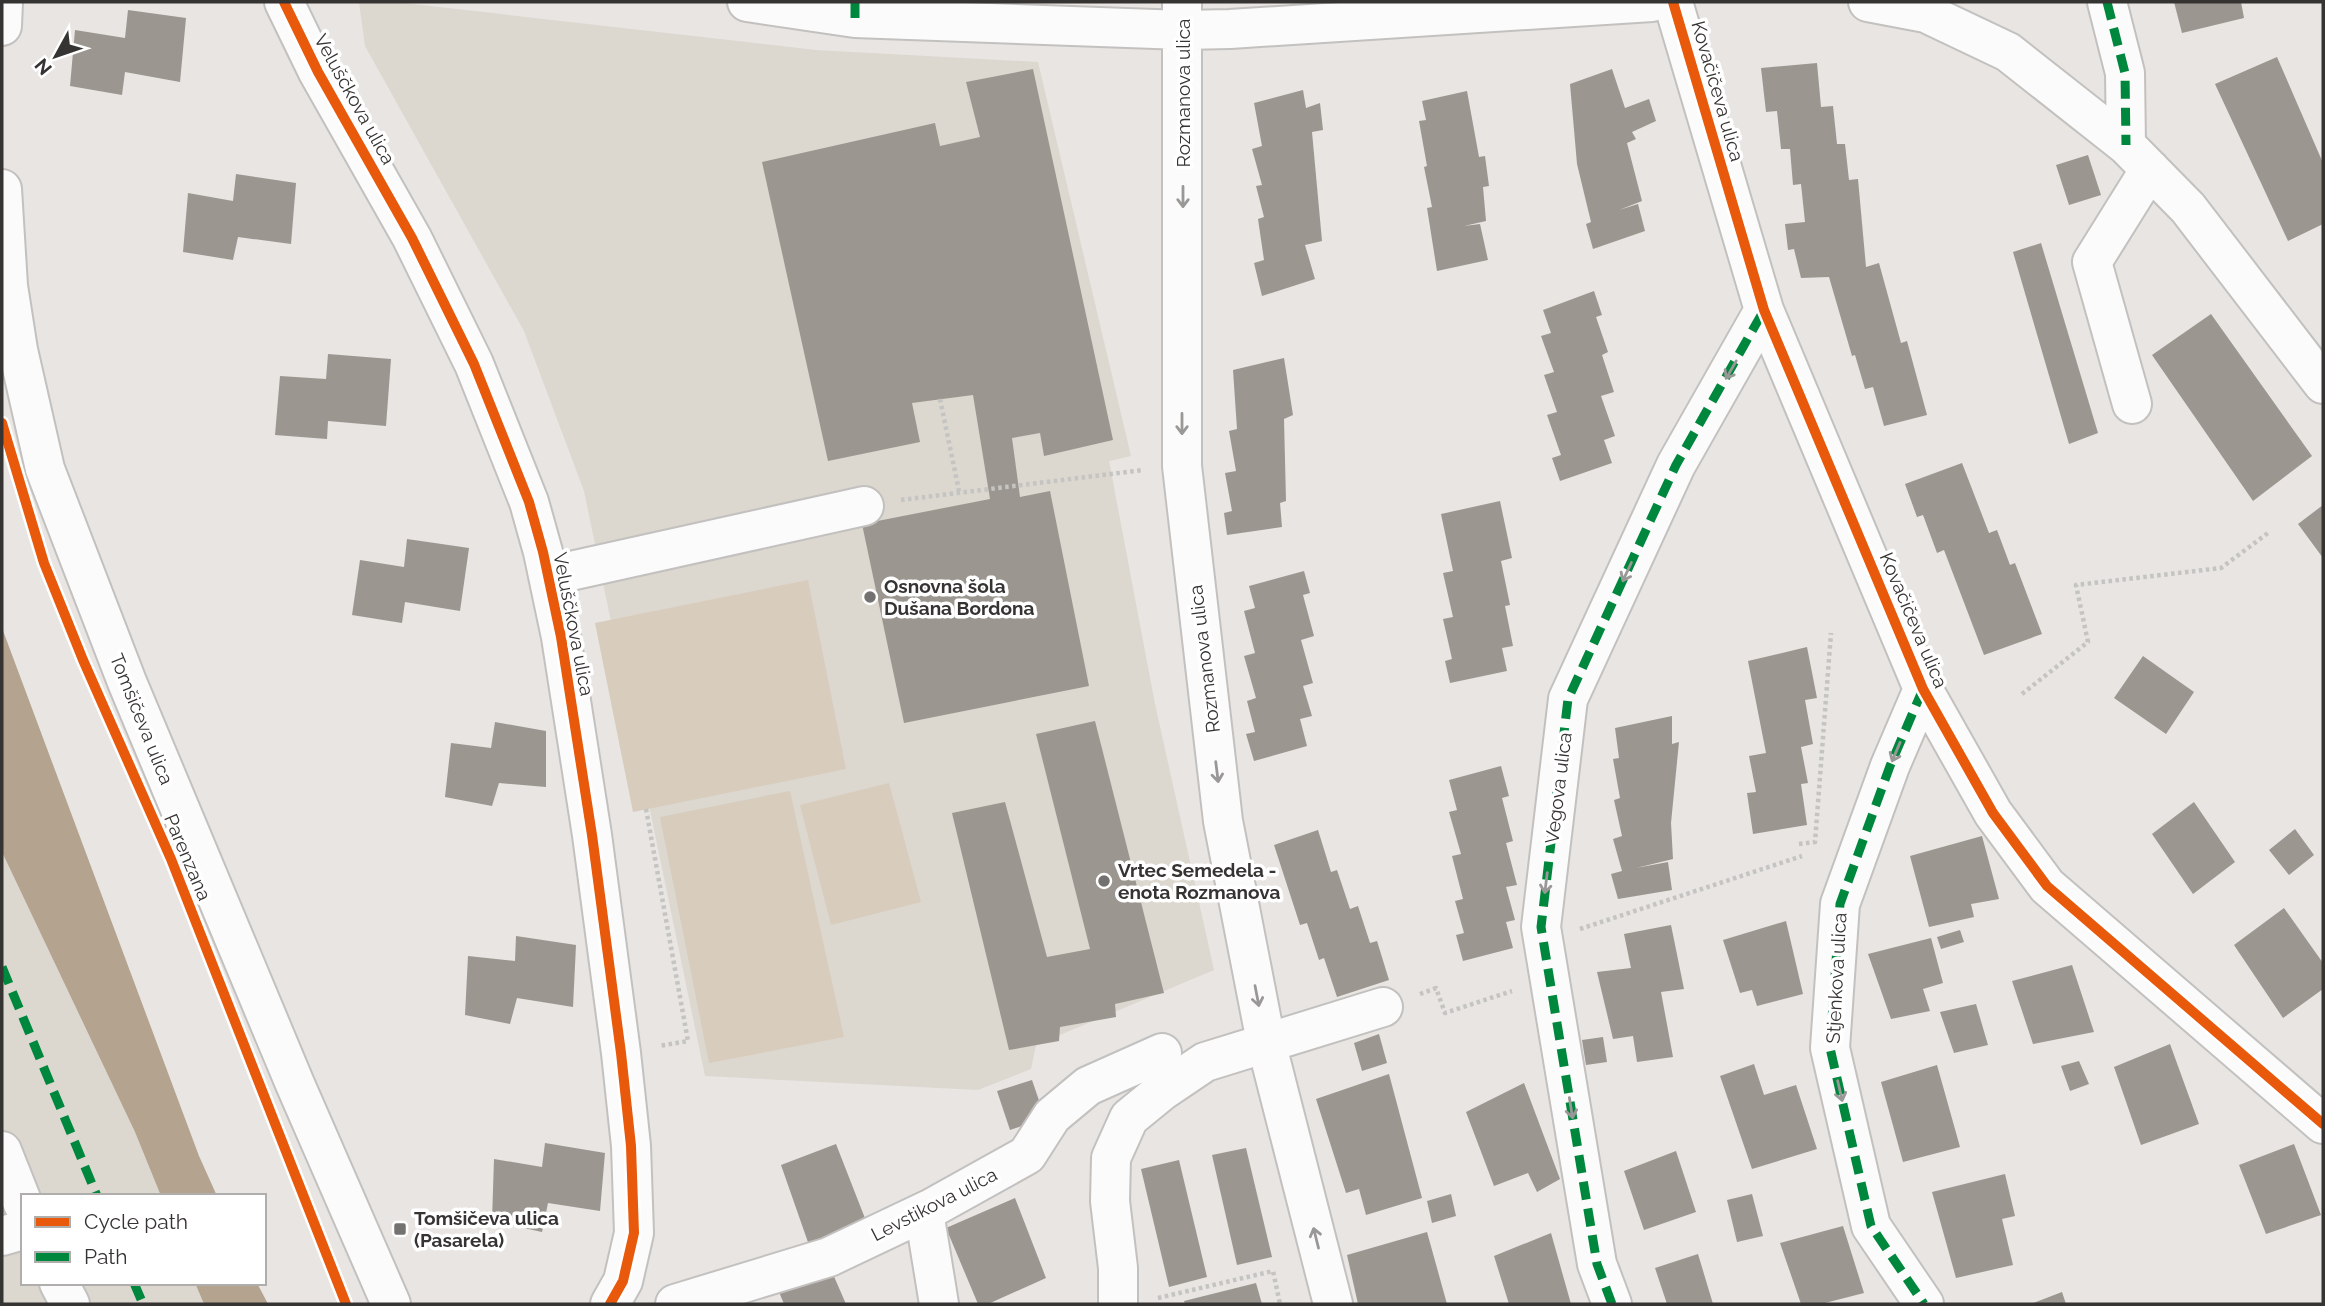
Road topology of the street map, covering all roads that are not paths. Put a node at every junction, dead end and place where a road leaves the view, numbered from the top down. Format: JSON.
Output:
{"nodes":[{"id":1,"x":3,"y":2,"type":"edge"},
{"id":2,"x":284,"y":2,"type":"edge"},
{"id":3,"x":747,"y":2,"type":"edge"},
{"id":4,"x":1652,"y":2,"type":"edge"},
{"id":5,"x":1673,"y":2,"type":"edge"},
{"id":6,"x":1868,"y":2,"type":"edge"},
{"id":7,"x":2107,"y":2,"type":"edge"},
{"id":8,"x":855,"y":10,"type":"edge"},
{"id":9,"x":1183,"y":16,"type":"edge"},
{"id":10,"x":2,"y":26,"type":"edge"},
{"id":11,"x":2138,"y":157,"type":"junction"},
{"id":12,"x":2,"y":189,"type":"edge"},
{"id":13,"x":1764,"y":310,"type":"junction"},
{"id":14,"x":2323,"y":384,"type":"edge"},
{"id":15,"x":2132,"y":404,"type":"dead end"},
{"id":16,"x":878,"y":504,"type":"road end"},
{"id":17,"x":548,"y":576,"type":"junction"},
{"id":18,"x":1923,"y":689,"type":"junction"},
{"id":19,"x":1383,"y":1007,"type":"road end"},
{"id":20,"x":1266,"y":1042,"type":"junction"},
{"id":21,"x":1162,"y":1053,"type":"dead end"},
{"id":22,"x":2323,"y":1124,"type":"edge"},
{"id":23,"x":2,"y":1151,"type":"edge"},
{"id":24,"x":21,"y":1199,"type":"edge"},
{"id":25,"x":924,"y":1212,"type":"junction"},
{"id":26,"x":21,"y":1231,"type":"edge"},
{"id":27,"x":2,"y":1236,"type":"edge"},
{"id":28,"x":60,"y":1285,"type":"edge"},
{"id":29,"x":70,"y":1304,"type":"edge"},
{"id":30,"x":391,"y":1304,"type":"edge"},
{"id":31,"x":610,"y":1304,"type":"edge"},
{"id":32,"x":675,"y":1304,"type":"edge"},
{"id":33,"x":939,"y":1304,"type":"edge"},
{"id":34,"x":1118,"y":1304,"type":"edge"},
{"id":35,"x":1333,"y":1304,"type":"edge"},
{"id":36,"x":1612,"y":1304,"type":"edge"},
{"id":37,"x":1924,"y":1304,"type":"edge"}],
"edges":[{"from":1,"to":10,"type":"street"},
{"from":2,"to":17,"type":"street","name":"Veluščkova ulica"},
{"from":3,"to":8,"type":"street"},
{"from":4,"to":9,"type":"street"},
{"from":5,"to":13,"type":"street","name":"Kovačičeva ulica"},
{"from":6,"to":11,"type":"street"},
{"from":7,"to":11,"type":"street"},
{"from":8,"to":9,"type":"street"},
{"from":9,"to":20,"type":"street","name":"Rozmanova ulica","one_way":true},
{"from":11,"to":14,"type":"street"},
{"from":11,"to":15,"type":"street"},
{"from":12,"to":30,"type":"street","name":"Tomšičeva ulica"},
{"from":13,"to":18,"type":"street","name":"Kovačičeva ulica"},
{"from":13,"to":36,"type":"street","name":"Vegova ulica","one_way":true},
{"from":16,"to":17,"type":"street"},
{"from":17,"to":31,"type":"street","name":"Veluščkova ulica"},
{"from":18,"to":22,"type":"street","name":"Kovačičeva ulica"},
{"from":18,"to":37,"type":"street","name":"Stjenkova ulica","one_way":true},
{"from":19,"to":20,"type":"street"},
{"from":20,"to":34,"type":"street"},
{"from":35,"to":20,"type":"street","name":"Rozmanova ulica","one_way":true},
{"from":21,"to":25,"type":"street","name":"Levstikova ulica"},
{"from":23,"to":24,"type":"street"},
{"from":25,"to":32,"type":"street","name":"Levstikova ulica"},
{"from":25,"to":33,"type":"street"},
{"from":26,"to":27,"type":"street"},
{"from":28,"to":29,"type":"street"}]}
